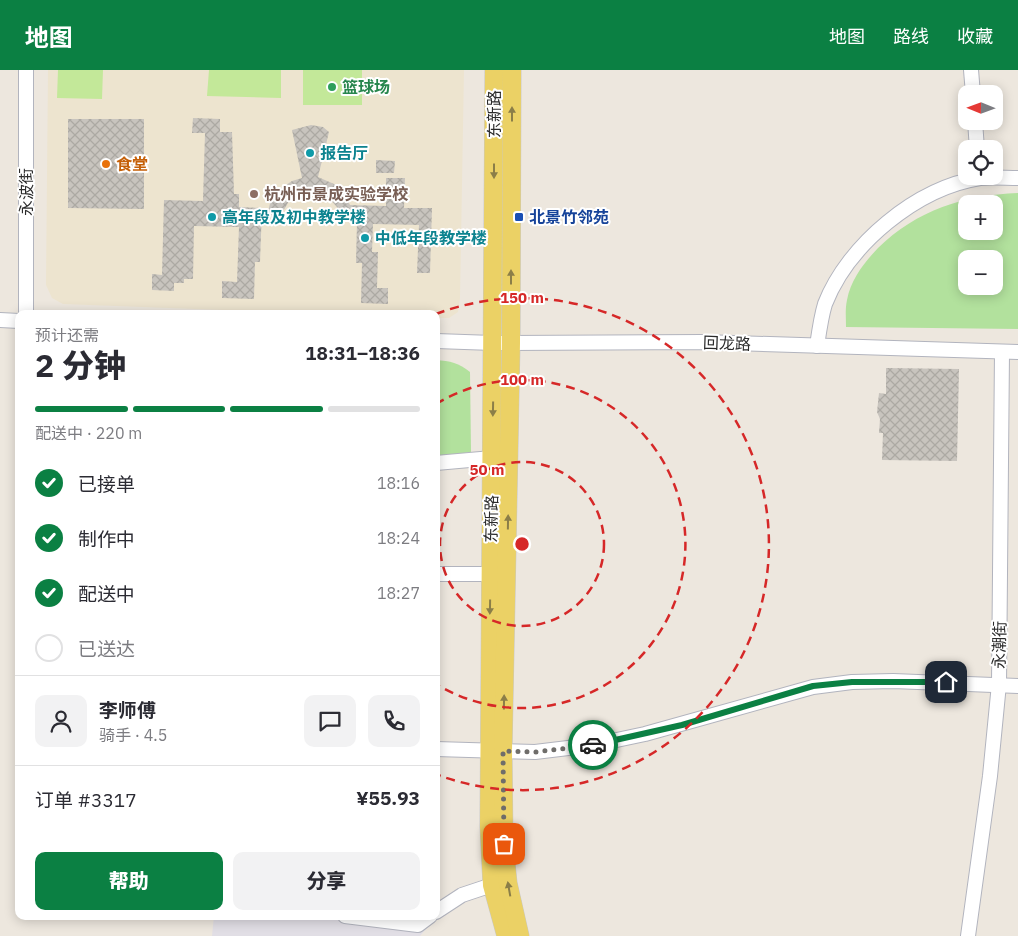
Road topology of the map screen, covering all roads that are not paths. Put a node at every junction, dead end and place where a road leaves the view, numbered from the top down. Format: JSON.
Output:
{"nodes":[{"id":1,"x":26,"y":70,"type":"edge"},
{"id":2,"x":494,"y":70,"type":"edge"},
{"id":3,"x":512,"y":70,"type":"edge"},
{"id":4,"x":972,"y":70,"type":"edge"},
{"id":5,"x":973,"y":85,"type":"edge"},
{"id":6,"x":1003,"y":178,"type":"edge"},
{"id":7,"x":1018,"y":178,"type":"edge"},
{"id":8,"x":958,"y":185,"type":"edge"},
{"id":9,"x":26,"y":310,"type":"edge"},
{"id":10,"x":0,"y":320,"type":"edge"},
{"id":11,"x":15,"y":321,"type":"edge"},
{"id":12,"x":440,"y":341,"type":"edge"},
{"id":13,"x":493,"y":343,"type":"junction"},
{"id":14,"x":511,"y":343,"type":"junction"},
{"id":15,"x":817,"y":346,"type":"junction"},
{"id":16,"x":1002,"y":352,"type":"junction"},
{"id":17,"x":1018,"y":352,"type":"edge"},
{"id":18,"x":492,"y":458,"type":"junction"},
{"id":19,"x":440,"y":463,"type":"edge"},
{"id":20,"x":440,"y":574,"type":"edge"},
{"id":21,"x":490,"y":574,"type":"junction"},
{"id":22,"x":998,"y":684,"type":"junction"},
{"id":23,"x":1018,"y":686,"type":"edge"},
{"id":24,"x":440,"y":749,"type":"edge"},
{"id":25,"x":496,"y":751,"type":"junction"},
{"id":26,"x":492,"y":885,"type":"junction"},
{"id":27,"x":440,"y":909,"type":"edge"},
{"id":28,"x":377,"y":920,"type":"edge"},
{"id":29,"x":425,"y":920,"type":"edge"},
{"id":30,"x":506,"y":936,"type":"edge"},
{"id":31,"x":520,"y":936,"type":"edge"},
{"id":32,"x":968,"y":936,"type":"edge"}],
"edges":[{"from":1,"to":9,"type":"street","name":"永波街"},
{"from":2,"to":13,"type":"main road","name":"东新路","one_way":true},
{"from":14,"to":3,"type":"main road","name":"东新路","one_way":true},
{"from":4,"to":5,"type":"street"},
{"from":6,"to":7,"type":"street"},
{"from":8,"to":15,"type":"street"},
{"from":10,"to":11,"type":"street"},
{"from":12,"to":13,"type":"street","name":"回龙路"},
{"from":13,"to":14,"type":"street","name":"回龙路"},
{"from":13,"to":18,"type":"main road","name":"东新路","one_way":true},
{"from":14,"to":15,"type":"street","name":"回龙路"},
{"from":25,"to":14,"type":"main road","name":"东新路","one_way":true},
{"from":15,"to":16,"type":"street","name":"回龙路"},
{"from":16,"to":17,"type":"street","name":"回龙路"},
{"from":16,"to":22,"type":"street","name":"永潮街"},
{"from":18,"to":19,"type":"street"},
{"from":18,"to":21,"type":"main road","name":"东新路"},
{"from":20,"to":21,"type":"street"},
{"from":21,"to":25,"type":"main road","name":"东新路","one_way":true},
{"from":22,"to":23,"type":"street"},
{"from":22,"to":25,"type":"street"},
{"from":22,"to":32,"type":"street","name":"永潮街"},
{"from":24,"to":25,"type":"street"},
{"from":25,"to":26,"type":"main road","name":"东新路"},
{"from":31,"to":25,"type":"main road","name":"东新路","one_way":true},
{"from":26,"to":27,"type":"street"},
{"from":26,"to":30,"type":"main road","name":"东新路"},
{"from":28,"to":29,"type":"street"}]}
